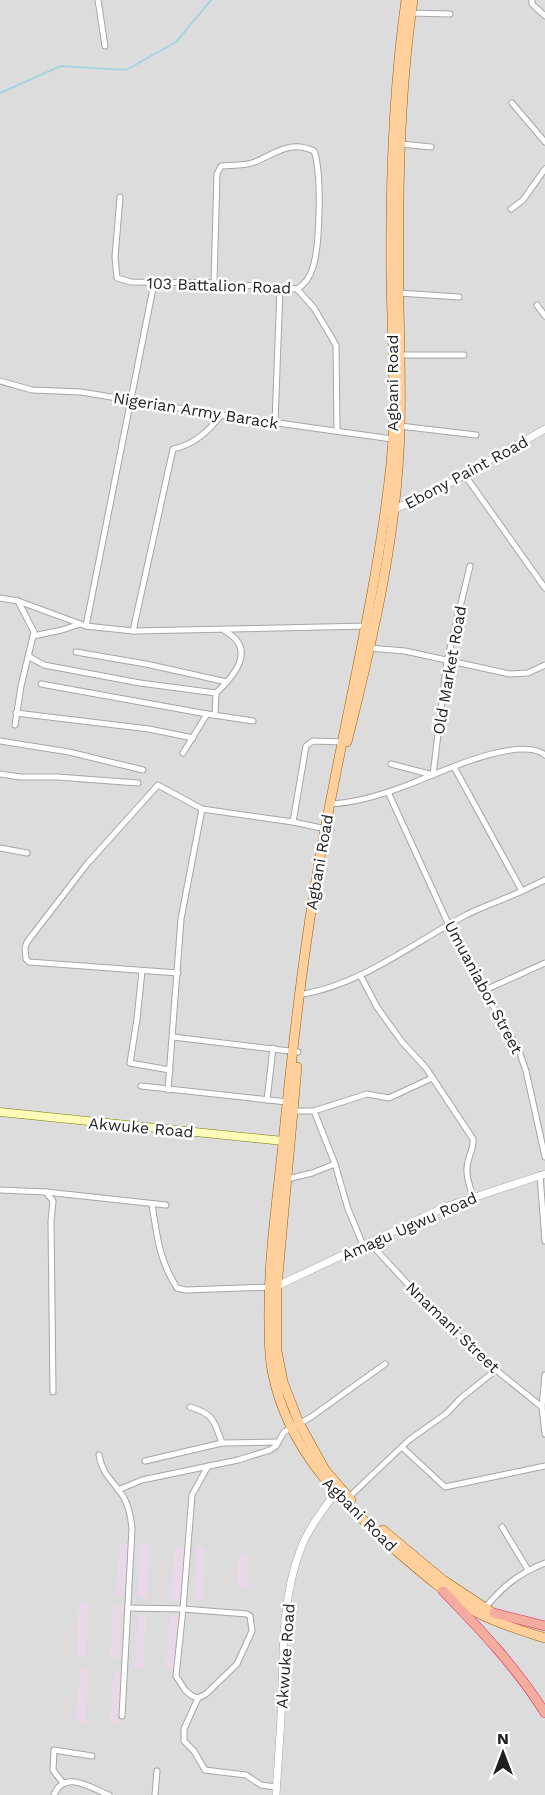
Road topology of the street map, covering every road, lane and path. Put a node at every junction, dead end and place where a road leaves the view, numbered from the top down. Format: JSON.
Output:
{"nodes":[{"id":1,"x":98,"y":0,"type":"edge"},
{"id":2,"x":406,"y":0,"type":"edge"},
{"id":3,"x":413,"y":0,"type":"edge"},
{"id":4,"x":532,"y":0,"type":"edge"},
{"id":5,"x":411,"y":13,"type":"junction"},
{"id":6,"x":450,"y":14,"type":"dead end"},
{"id":7,"x":545,"y":16,"type":"edge"},
{"id":8,"x":105,"y":46,"type":"dead end"},
{"id":9,"x":512,"y":103,"type":"dead end"},
{"id":10,"x":545,"y":142,"type":"edge"},
{"id":11,"x":401,"y":144,"type":"junction"},
{"id":12,"x":430,"y":147,"type":"dead end"},
{"id":13,"x":545,"y":169,"type":"edge"},
{"id":14,"x":120,"y":197,"type":"dead end"},
{"id":15,"x":511,"y":209,"type":"dead end"},
{"id":16,"x":154,"y":283,"type":"junction"},
{"id":17,"x":214,"y":283,"type":"junction"},
{"id":18,"x":280,"y":289,"type":"junction"},
{"id":19,"x":297,"y":289,"type":"junction"},
{"id":20,"x":399,"y":293,"type":"junction"},
{"id":21,"x":459,"y":297,"type":"dead end"},
{"id":22,"x":537,"y":305,"type":"dead end"},
{"id":23,"x":545,"y":316,"type":"edge"},
{"id":24,"x":400,"y":355,"type":"junction"},
{"id":25,"x":464,"y":355,"type":"dead end"},
{"id":26,"x":0,"y":381,"type":"edge"},
{"id":27,"x":132,"y":401,"type":"junction"},
{"id":28,"x":221,"y":415,"type":"junction"},
{"id":29,"x":275,"y":422,"type":"junction"},
{"id":30,"x":400,"y":426,"type":"junction"},
{"id":31,"x":545,"y":429,"type":"edge"},
{"id":32,"x":337,"y":431,"type":"junction"},
{"id":33,"x":476,"y":435,"type":"dead end"},
{"id":34,"x":392,"y":439,"type":"junction"},
{"id":35,"x":464,"y":474,"type":"junction"},
{"id":36,"x":385,"y":508,"type":"junction"},
{"id":37,"x":395,"y":509,"type":"junction"},
{"id":38,"x":470,"y":566,"type":"dead end"},
{"id":39,"x":545,"y":588,"type":"edge"},
{"id":40,"x":0,"y":598,"type":"edge"},
{"id":41,"x":18,"y":601,"type":"junction"},
{"id":42,"x":83,"y":625,"type":"junction"},
{"id":43,"x":370,"y":627,"type":"junction"},
{"id":44,"x":223,"y":630,"type":"junction"},
{"id":45,"x":134,"y":631,"type":"junction"},
{"id":46,"x":33,"y":636,"type":"junction"},
{"id":47,"x":369,"y":648,"type":"junction"},
{"id":48,"x":76,"y":652,"type":"dead end"},
{"id":49,"x":28,"y":656,"type":"junction"},
{"id":50,"x":447,"y":661,"type":"junction"},
{"id":51,"x":545,"y":665,"type":"edge"},
{"id":52,"x":227,"y":682,"type":"junction"},
{"id":53,"x":41,"y":684,"type":"dead end"},
{"id":54,"x":216,"y":693,"type":"junction"},
{"id":55,"x":16,"y":713,"type":"junction"},
{"id":56,"x":207,"y":714,"type":"junction"},
{"id":57,"x":215,"y":716,"type":"junction"},
{"id":58,"x":253,"y":721,"type":"dead end"},
{"id":59,"x":15,"y":725,"type":"dead end"},
{"id":60,"x":193,"y":738,"type":"junction"},
{"id":61,"x":0,"y":741,"type":"edge"},
{"id":62,"x":344,"y":742,"type":"junction"},
{"id":63,"x":183,"y":753,"type":"dead end"},
{"id":64,"x":542,"y":753,"type":"edge"},
{"id":65,"x":391,"y":764,"type":"dead end"},
{"id":66,"x":454,"y":767,"type":"junction"},
{"id":67,"x":143,"y":770,"type":"dead end"},
{"id":68,"x":0,"y":774,"type":"edge"},
{"id":69,"x":433,"y":775,"type":"junction"},
{"id":70,"x":138,"y":783,"type":"dead end"},
{"id":71,"x":388,"y":792,"type":"junction"},
{"id":72,"x":333,"y":804,"type":"junction"},
{"id":73,"x":202,"y":809,"type":"junction"},
{"id":74,"x":293,"y":822,"type":"junction"},
{"id":75,"x":328,"y":828,"type":"junction"},
{"id":76,"x":0,"y":848,"type":"edge"},
{"id":77,"x":27,"y":853,"type":"dead end"},
{"id":78,"x":545,"y":880,"type":"edge"},
{"id":79,"x":522,"y":891,"type":"junction"},
{"id":80,"x":450,"y":926,"type":"junction"},
{"id":81,"x":545,"y":963,"type":"edge"},
{"id":82,"x":142,"y":971,"type":"junction"},
{"id":83,"x":178,"y":973,"type":"junction"},
{"id":84,"x":360,"y":975,"type":"junction"},
{"id":85,"x":484,"y":990,"type":"junction"},
{"id":86,"x":304,"y":994,"type":"junction"},
{"id":87,"x":173,"y":1037,"type":"junction"},
{"id":88,"x":273,"y":1048,"type":"junction"},
{"id":89,"x":296,"y":1051,"type":"junction"},
{"id":90,"x":170,"y":1070,"type":"junction"},
{"id":91,"x":432,"y":1078,"type":"junction"},
{"id":92,"x":141,"y":1086,"type":"dead end"},
{"id":93,"x":168,"y":1089,"type":"junction"},
{"id":94,"x":267,"y":1100,"type":"junction"},
{"id":95,"x":287,"y":1102,"type":"junction"},
{"id":96,"x":314,"y":1111,"type":"junction"},
{"id":97,"x":0,"y":1112,"type":"edge"},
{"id":98,"x":293,"y":1112,"type":"junction"},
{"id":99,"x":287,"y":1142,"type":"junction"},
{"id":100,"x":545,"y":1157,"type":"edge"},
{"id":101,"x":335,"y":1164,"type":"junction"},
{"id":102,"x":543,"y":1175,"type":"edge"},
{"id":103,"x":287,"y":1179,"type":"junction"},
{"id":104,"x":0,"y":1190,"type":"edge"},
{"id":105,"x":46,"y":1192,"type":"junction"},
{"id":106,"x":473,"y":1197,"type":"junction"},
{"id":107,"x":152,"y":1204,"type":"junction"},
{"id":108,"x":166,"y":1205,"type":"dead end"},
{"id":109,"x":545,"y":1242,"type":"edge"},
{"id":110,"x":366,"y":1244,"type":"junction"},
{"id":111,"x":273,"y":1287,"type":"junction"},
{"id":112,"x":385,"y":1364,"type":"dead end"},
{"id":113,"x":496,"y":1370,"type":"junction"},
{"id":114,"x":545,"y":1375,"type":"edge"},
{"id":115,"x":53,"y":1392,"type":"dead end"},
{"id":116,"x":190,"y":1407,"type":"dead end"},
{"id":117,"x":542,"y":1407,"type":"junction"},
{"id":118,"x":295,"y":1425,"type":"junction"},
{"id":119,"x":545,"y":1434,"type":"edge"},
{"id":120,"x":278,"y":1442,"type":"junction"},
{"id":121,"x":222,"y":1443,"type":"junction"},
{"id":122,"x":403,"y":1448,"type":"junction"},
{"id":123,"x":99,"y":1455,"type":"dead end"},
{"id":124,"x":145,"y":1461,"type":"dead end"},
{"id":125,"x":208,"y":1466,"type":"junction"},
{"id":126,"x":545,"y":1466,"type":"edge"},
{"id":127,"x":118,"y":1490,"type":"junction"},
{"id":128,"x":338,"y":1491,"type":"junction"},
{"id":129,"x":348,"y":1498,"type":"junction"},
{"id":130,"x":502,"y":1527,"type":"dead end"},
{"id":131,"x":545,"y":1563,"type":"edge"},
{"id":132,"x":528,"y":1570,"type":"junction"},
{"id":133,"x":443,"y":1591,"type":"junction"},
{"id":134,"x":128,"y":1608,"type":"junction"},
{"id":135,"x":485,"y":1608,"type":"junction"},
{"id":136,"x":183,"y":1610,"type":"junction"},
{"id":137,"x":494,"y":1613,"type":"junction"},
{"id":138,"x":507,"y":1625,"type":"junction"},
{"id":139,"x":545,"y":1626,"type":"edge"},
{"id":140,"x":545,"y":1638,"type":"edge"},
{"id":141,"x":198,"y":1698,"type":"junction"},
{"id":142,"x":545,"y":1713,"type":"edge"},
{"id":143,"x":122,"y":1716,"type":"dead end"},
{"id":144,"x":92,"y":1756,"type":"dead end"},
{"id":145,"x":157,"y":1771,"type":"dead end"},
{"id":146,"x":63,"y":1783,"type":"junction"},
{"id":147,"x":276,"y":1791,"type":"edge"},
{"id":148,"x":54,"y":1795,"type":"edge"},
{"id":149,"x":110,"y":1795,"type":"edge"},
{"id":150,"x":155,"y":1795,"type":"edge"}],
"edges":[{"from":1,"to":8,"type":"street"},
{"from":2,"to":34,"type":"main road","name":"Agbani Road"},
{"from":3,"to":5,"type":"main road","name":"Agbani Road"},
{"from":4,"to":7,"type":"street"},
{"from":5,"to":6,"type":"street"},
{"from":5,"to":11,"type":"main road","name":"Agbani Road"},
{"from":9,"to":10,"type":"street"},
{"from":11,"to":12,"type":"street"},
{"from":11,"to":20,"type":"main road","name":"Agbani Road"},
{"from":13,"to":15,"type":"street"},
{"from":14,"to":16,"type":"street","name":"103 Battalion Road"},
{"from":16,"to":17,"type":"street","name":"103 Battalion Road"},
{"from":16,"to":27,"type":"street"},
{"from":17,"to":18,"type":"street","name":"103 Battalion Road"},
{"from":17,"to":19,"type":"street","name":"103 Battalion Road"},
{"from":18,"to":19,"type":"street","name":"103 Battalion Road"},
{"from":18,"to":29,"type":"street"},
{"from":19,"to":32,"type":"street"},
{"from":20,"to":21,"type":"street"},
{"from":20,"to":24,"type":"main road","name":"Agbani Road"},
{"from":22,"to":23,"type":"street"},
{"from":24,"to":25,"type":"street"},
{"from":24,"to":30,"type":"main road","name":"Agbani Road"},
{"from":26,"to":27,"type":"street","name":"Nigerian Army Barack"},
{"from":27,"to":28,"type":"street","name":"Nigerian Army Barack"},
{"from":27,"to":42,"type":"street"},
{"from":28,"to":29,"type":"street","name":"Nigerian Army Barack"},
{"from":28,"to":45,"type":"street"},
{"from":29,"to":32,"type":"street","name":"Nigerian Army Barack"},
{"from":30,"to":33,"type":"street"},
{"from":30,"to":37,"type":"main road","name":"Agbani Road"},
{"from":31,"to":35,"type":"street","name":"Ebony Paint Road"},
{"from":32,"to":34,"type":"street","name":"Nigerian Army Barack"},
{"from":34,"to":36,"type":"main road","name":"Agbani Road"},
{"from":35,"to":37,"type":"street","name":"Ebony Paint Road"},
{"from":35,"to":39,"type":"street"},
{"from":36,"to":37,"type":"street","name":"Ebony Paint Road"},
{"from":36,"to":43,"type":"main road","name":"Agbani Road"},
{"from":37,"to":43,"type":"main road","name":"Agbani Road"},
{"from":38,"to":50,"type":"street","name":"Old Market Road"},
{"from":40,"to":41,"type":"street"},
{"from":41,"to":42,"type":"street"},
{"from":41,"to":46,"type":"street"},
{"from":42,"to":45,"type":"street"},
{"from":42,"to":46,"type":"street"},
{"from":43,"to":44,"type":"street"},
{"from":43,"to":47,"type":"main road","name":"Agbani Road"},
{"from":43,"to":62,"type":"main road","name":"Agbani Road"},
{"from":44,"to":45,"type":"street"},
{"from":44,"to":52,"type":"street"},
{"from":46,"to":49,"type":"street"},
{"from":47,"to":50,"type":"street"},
{"from":47,"to":62,"type":"main road","name":"Agbani Road"},
{"from":48,"to":52,"type":"street"},
{"from":49,"to":54,"type":"street"},
{"from":49,"to":55,"type":"street"},
{"from":50,"to":51,"type":"street"},
{"from":50,"to":69,"type":"street","name":"Old Market Road"},
{"from":52,"to":54,"type":"street"},
{"from":53,"to":56,"type":"street"},
{"from":54,"to":57,"type":"street"},
{"from":55,"to":59,"type":"street"},
{"from":55,"to":60,"type":"street"},
{"from":56,"to":57,"type":"street"},
{"from":56,"to":60,"type":"street"},
{"from":57,"to":58,"type":"street"},
{"from":60,"to":63,"type":"street"},
{"from":61,"to":67,"type":"street"},
{"from":62,"to":72,"type":"main road","name":"Agbani Road"},
{"from":62,"to":74,"type":"street"},
{"from":64,"to":66,"type":"street"},
{"from":65,"to":69,"type":"street"},
{"from":66,"to":69,"type":"street"},
{"from":66,"to":79,"type":"street"},
{"from":68,"to":70,"type":"street"},
{"from":69,"to":71,"type":"street"},
{"from":71,"to":72,"type":"street"},
{"from":71,"to":80,"type":"street","name":"Umuaniabor Street"},
{"from":72,"to":75,"type":"main road","name":"Agbani Road"},
{"from":73,"to":74,"type":"street"},
{"from":73,"to":82,"type":"street"},
{"from":73,"to":83,"type":"street"},
{"from":74,"to":75,"type":"street"},
{"from":75,"to":86,"type":"main road","name":"Agbani Road"},
{"from":75,"to":89,"type":"main road","name":"Agbani Road"},
{"from":76,"to":77,"type":"street"},
{"from":78,"to":79,"type":"street"},
{"from":79,"to":80,"type":"street"},
{"from":80,"to":84,"type":"street"},
{"from":80,"to":85,"type":"street","name":"Umuaniabor Street"},
{"from":81,"to":85,"type":"street"},
{"from":82,"to":83,"type":"street"},
{"from":82,"to":90,"type":"street"},
{"from":83,"to":87,"type":"street"},
{"from":84,"to":86,"type":"street"},
{"from":84,"to":91,"type":"street"},
{"from":85,"to":100,"type":"street","name":"Umuaniabor Street"},
{"from":86,"to":89,"type":"main road","name":"Agbani Road"},
{"from":87,"to":88,"type":"street"},
{"from":87,"to":90,"type":"street"},
{"from":88,"to":89,"type":"street"},
{"from":88,"to":94,"type":"street"},
{"from":89,"to":95,"type":"main road","name":"Agbani Road"},
{"from":89,"to":98,"type":"main road","name":"Agbani Road"},
{"from":90,"to":93,"type":"street"},
{"from":91,"to":96,"type":"street"},
{"from":91,"to":106,"type":"street"},
{"from":92,"to":93,"type":"street"},
{"from":93,"to":94,"type":"street"},
{"from":94,"to":95,"type":"street"},
{"from":95,"to":99,"type":"main road","name":"Agbani Road"},
{"from":96,"to":98,"type":"street"},
{"from":96,"to":101,"type":"street","name":"Nnamani Street"},
{"from":97,"to":99,"type":"main road","name":"Akwuke Road"},
{"from":98,"to":99,"type":"main road","name":"Agbani Road"},
{"from":99,"to":103,"type":"main road","name":"Agbani Road"},
{"from":99,"to":111,"type":"main road","name":"Agbani Road"},
{"from":101,"to":103,"type":"street"},
{"from":101,"to":110,"type":"street","name":"Nnamani Street"},
{"from":102,"to":106,"type":"street","name":"Amagu Ugwu Road"},
{"from":102,"to":109,"type":"street"},
{"from":103,"to":111,"type":"main road","name":"Agbani Road"},
{"from":104,"to":105,"type":"street"},
{"from":105,"to":107,"type":"street"},
{"from":105,"to":115,"type":"street"},
{"from":106,"to":110,"type":"street","name":"Amagu Ugwu Road"},
{"from":107,"to":108,"type":"street"},
{"from":107,"to":111,"type":"street"},
{"from":110,"to":111,"type":"street","name":"Amagu Ugwu Road"},
{"from":110,"to":113,"type":"street","name":"Nnamani Street"},
{"from":111,"to":118,"type":"main road","name":"Agbani Road"},
{"from":112,"to":118,"type":"street"},
{"from":113,"to":117,"type":"street","name":"Nnamani Street"},
{"from":113,"to":122,"type":"street"},
{"from":114,"to":117,"type":"street"},
{"from":116,"to":121,"type":"street"},
{"from":117,"to":119,"type":"street"},
{"from":118,"to":120,"type":"street"},
{"from":118,"to":128,"type":"main road","name":"Agbani Road"},
{"from":120,"to":121,"type":"street"},
{"from":120,"to":125,"type":"street"},
{"from":121,"to":124,"type":"street"},
{"from":122,"to":126,"type":"street"},
{"from":122,"to":129,"type":"street"},
{"from":123,"to":127,"type":"street"},
{"from":125,"to":127,"type":"street"},
{"from":125,"to":136,"type":"street"},
{"from":127,"to":134,"type":"street"},
{"from":128,"to":129,"type":"main road","name":"Agbani Road"},
{"from":128,"to":133,"type":"main road","name":"Agbani Road"},
{"from":128,"to":147,"type":"street","name":"Akwuke Road"},
{"from":129,"to":135,"type":"main road","name":"Agbani Road"},
{"from":130,"to":132,"type":"street"},
{"from":131,"to":132,"type":"street"},
{"from":132,"to":135,"type":"street"},
{"from":133,"to":138,"type":"main road","name":"Agbani Road"},
{"from":133,"to":142,"type":"highway"},
{"from":134,"to":136,"type":"street"},
{"from":134,"to":143,"type":"street"},
{"from":135,"to":137,"type":"main road","name":"Agbani Road"},
{"from":136,"to":141,"type":"street"},
{"from":136,"to":141,"type":"street"},
{"from":137,"to":138,"type":"main road","name":"Agbani Road"},
{"from":137,"to":139,"type":"highway"},
{"from":138,"to":140,"type":"main road","name":"Agbani Road"},
{"from":141,"to":147,"type":"street"},
{"from":144,"to":146,"type":"street"},
{"from":145,"to":150,"type":"street"},
{"from":146,"to":148,"type":"street"},
{"from":146,"to":149,"type":"street"}]}
